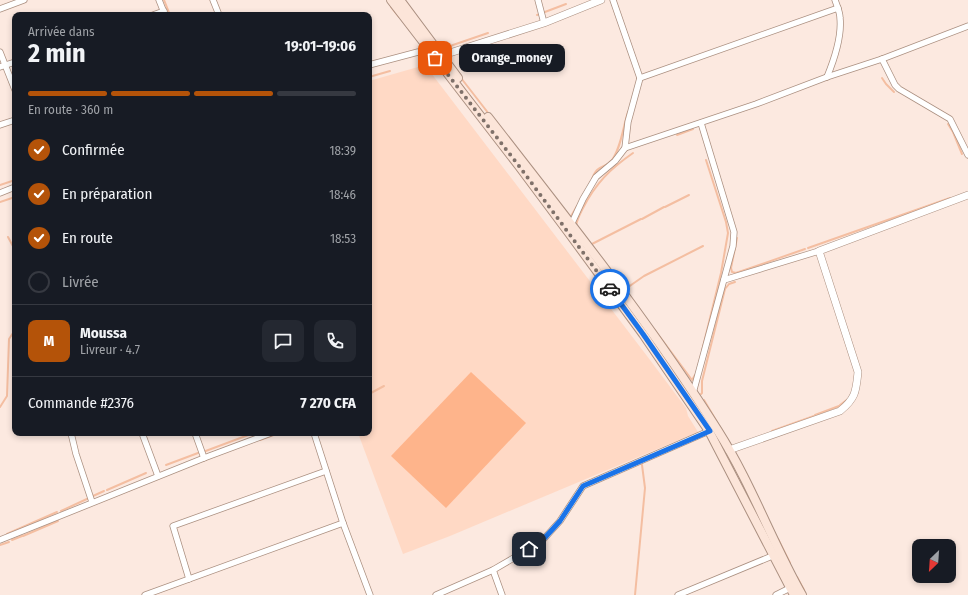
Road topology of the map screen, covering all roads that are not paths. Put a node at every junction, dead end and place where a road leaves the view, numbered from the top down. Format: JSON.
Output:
{"nodes":[{"id":1,"x":24,"y":0,"type":"edge"},
{"id":2,"x":159,"y":0,"type":"edge"},
{"id":3,"x":213,"y":0,"type":"edge"},
{"id":4,"x":391,"y":0,"type":"edge"},
{"id":5,"x":400,"y":0,"type":"edge"},
{"id":6,"x":538,"y":0,"type":"edge"},
{"id":7,"x":601,"y":0,"type":"edge"},
{"id":8,"x":613,"y":0,"type":"edge"},
{"id":9,"x":835,"y":0,"type":"edge"},
{"id":10,"x":838,"y":8,"type":"junction"},
{"id":11,"x":0,"y":9,"type":"edge"},
{"id":12,"x":164,"y":12,"type":"edge"},
{"id":13,"x":218,"y":12,"type":"edge"},
{"id":14,"x":544,"y":23,"type":"junction"},
{"id":15,"x":968,"y":26,"type":"edge"},
{"id":16,"x":431,"y":47,"type":"junction"},
{"id":17,"x":0,"y":52,"type":"edge"},
{"id":18,"x":438,"y":57,"type":"junction"},
{"id":19,"x":882,"y":59,"type":"junction"},
{"id":20,"x":372,"y":64,"type":"edge"},
{"id":21,"x":3,"y":66,"type":"edge"},
{"id":22,"x":827,"y":77,"type":"junction"},
{"id":23,"x":640,"y":78,"type":"junction"},
{"id":24,"x":12,"y":84,"type":"edge"},
{"id":25,"x":12,"y":121,"type":"edge"},
{"id":26,"x":701,"y":123,"type":"junction"},
{"id":27,"x":0,"y":125,"type":"edge"},
{"id":28,"x":625,"y":148,"type":"junction"},
{"id":29,"x":968,"y":155,"type":"edge"},
{"id":30,"x":12,"y":188,"type":"edge"},
{"id":31,"x":0,"y":192,"type":"edge"},
{"id":32,"x":968,"y":195,"type":"edge"},
{"id":33,"x":571,"y":225,"type":"junction"},
{"id":34,"x":819,"y":251,"type":"junction"},
{"id":35,"x":724,"y":280,"type":"junction"},
{"id":36,"x":693,"y":393,"type":"junction"},
{"id":37,"x":710,"y":431,"type":"junction"},
{"id":38,"x":72,"y":436,"type":"edge"},
{"id":39,"x":143,"y":436,"type":"edge"},
{"id":40,"x":196,"y":436,"type":"edge"},
{"id":41,"x":257,"y":436,"type":"edge"},
{"id":42,"x":315,"y":436,"type":"edge"},
{"id":43,"x":729,"y":450,"type":"junction"},
{"id":44,"x":204,"y":458,"type":"junction"},
{"id":45,"x":326,"y":471,"type":"junction"},
{"id":46,"x":158,"y":476,"type":"junction"},
{"id":47,"x":92,"y":502,"type":"junction"},
{"id":48,"x":343,"y":523,"type":"junction"},
{"id":49,"x":0,"y":540,"type":"edge"},
{"id":50,"x":777,"y":553,"type":"junction"},
{"id":51,"x":493,"y":570,"type":"junction"},
{"id":52,"x":189,"y":579,"type":"junction"},
{"id":53,"x":792,"y":591,"type":"edge"},
{"id":54,"x":144,"y":595,"type":"edge"},
{"id":55,"x":370,"y":595,"type":"edge"},
{"id":56,"x":436,"y":595,"type":"edge"},
{"id":57,"x":502,"y":595,"type":"edge"},
{"id":58,"x":678,"y":595,"type":"edge"},
{"id":59,"x":776,"y":595,"type":"edge"},
{"id":60,"x":802,"y":595,"type":"edge"}],
"edges":[{"from":1,"to":11,"type":"street"},
{"from":2,"to":12,"type":"street"},
{"from":3,"to":13,"type":"street"},
{"from":4,"to":16,"type":"main road"},
{"from":5,"to":16,"type":"main road"},
{"from":6,"to":14,"type":"street"},
{"from":7,"to":14,"type":"street"},
{"from":8,"to":23,"type":"street"},
{"from":9,"to":10,"type":"street"},
{"from":10,"to":22,"type":"street"},
{"from":10,"to":23,"type":"street"},
{"from":14,"to":18,"type":"street"},
{"from":15,"to":19,"type":"street"},
{"from":16,"to":18,"type":"main road"},
{"from":16,"to":20,"type":"street"},
{"from":17,"to":21,"type":"street"},
{"from":18,"to":33,"type":"main road"},
{"from":18,"to":37,"type":"main road"},
{"from":19,"to":22,"type":"street"},
{"from":19,"to":29,"type":"street"},
{"from":21,"to":24,"type":"street"},
{"from":22,"to":26,"type":"street"},
{"from":23,"to":28,"type":"street"},
{"from":25,"to":27,"type":"street"},
{"from":26,"to":28,"type":"street"},
{"from":26,"to":35,"type":"street"},
{"from":28,"to":33,"type":"street"},
{"from":30,"to":31,"type":"street"},
{"from":32,"to":34,"type":"street"},
{"from":33,"to":36,"type":"main road"},
{"from":34,"to":35,"type":"street"},
{"from":34,"to":43,"type":"street"},
{"from":35,"to":36,"type":"street"},
{"from":36,"to":43,"type":"main road"},
{"from":37,"to":50,"type":"main road"},
{"from":37,"to":51,"type":"street"},
{"from":38,"to":47,"type":"street"},
{"from":39,"to":46,"type":"street"},
{"from":40,"to":44,"type":"street"},
{"from":41,"to":44,"type":"street"},
{"from":42,"to":45,"type":"street"},
{"from":43,"to":50,"type":"main road"},
{"from":44,"to":46,"type":"street"},
{"from":45,"to":48,"type":"street"},
{"from":45,"to":52,"type":"street"},
{"from":46,"to":47,"type":"street"},
{"from":47,"to":49,"type":"street"},
{"from":48,"to":52,"type":"street"},
{"from":48,"to":55,"type":"street"},
{"from":50,"to":53,"type":"main road"},
{"from":50,"to":58,"type":"street"},
{"from":50,"to":60,"type":"main road"},
{"from":51,"to":56,"type":"street"},
{"from":51,"to":57,"type":"street"},
{"from":52,"to":54,"type":"street"},
{"from":53,"to":59,"type":"street"}]}
